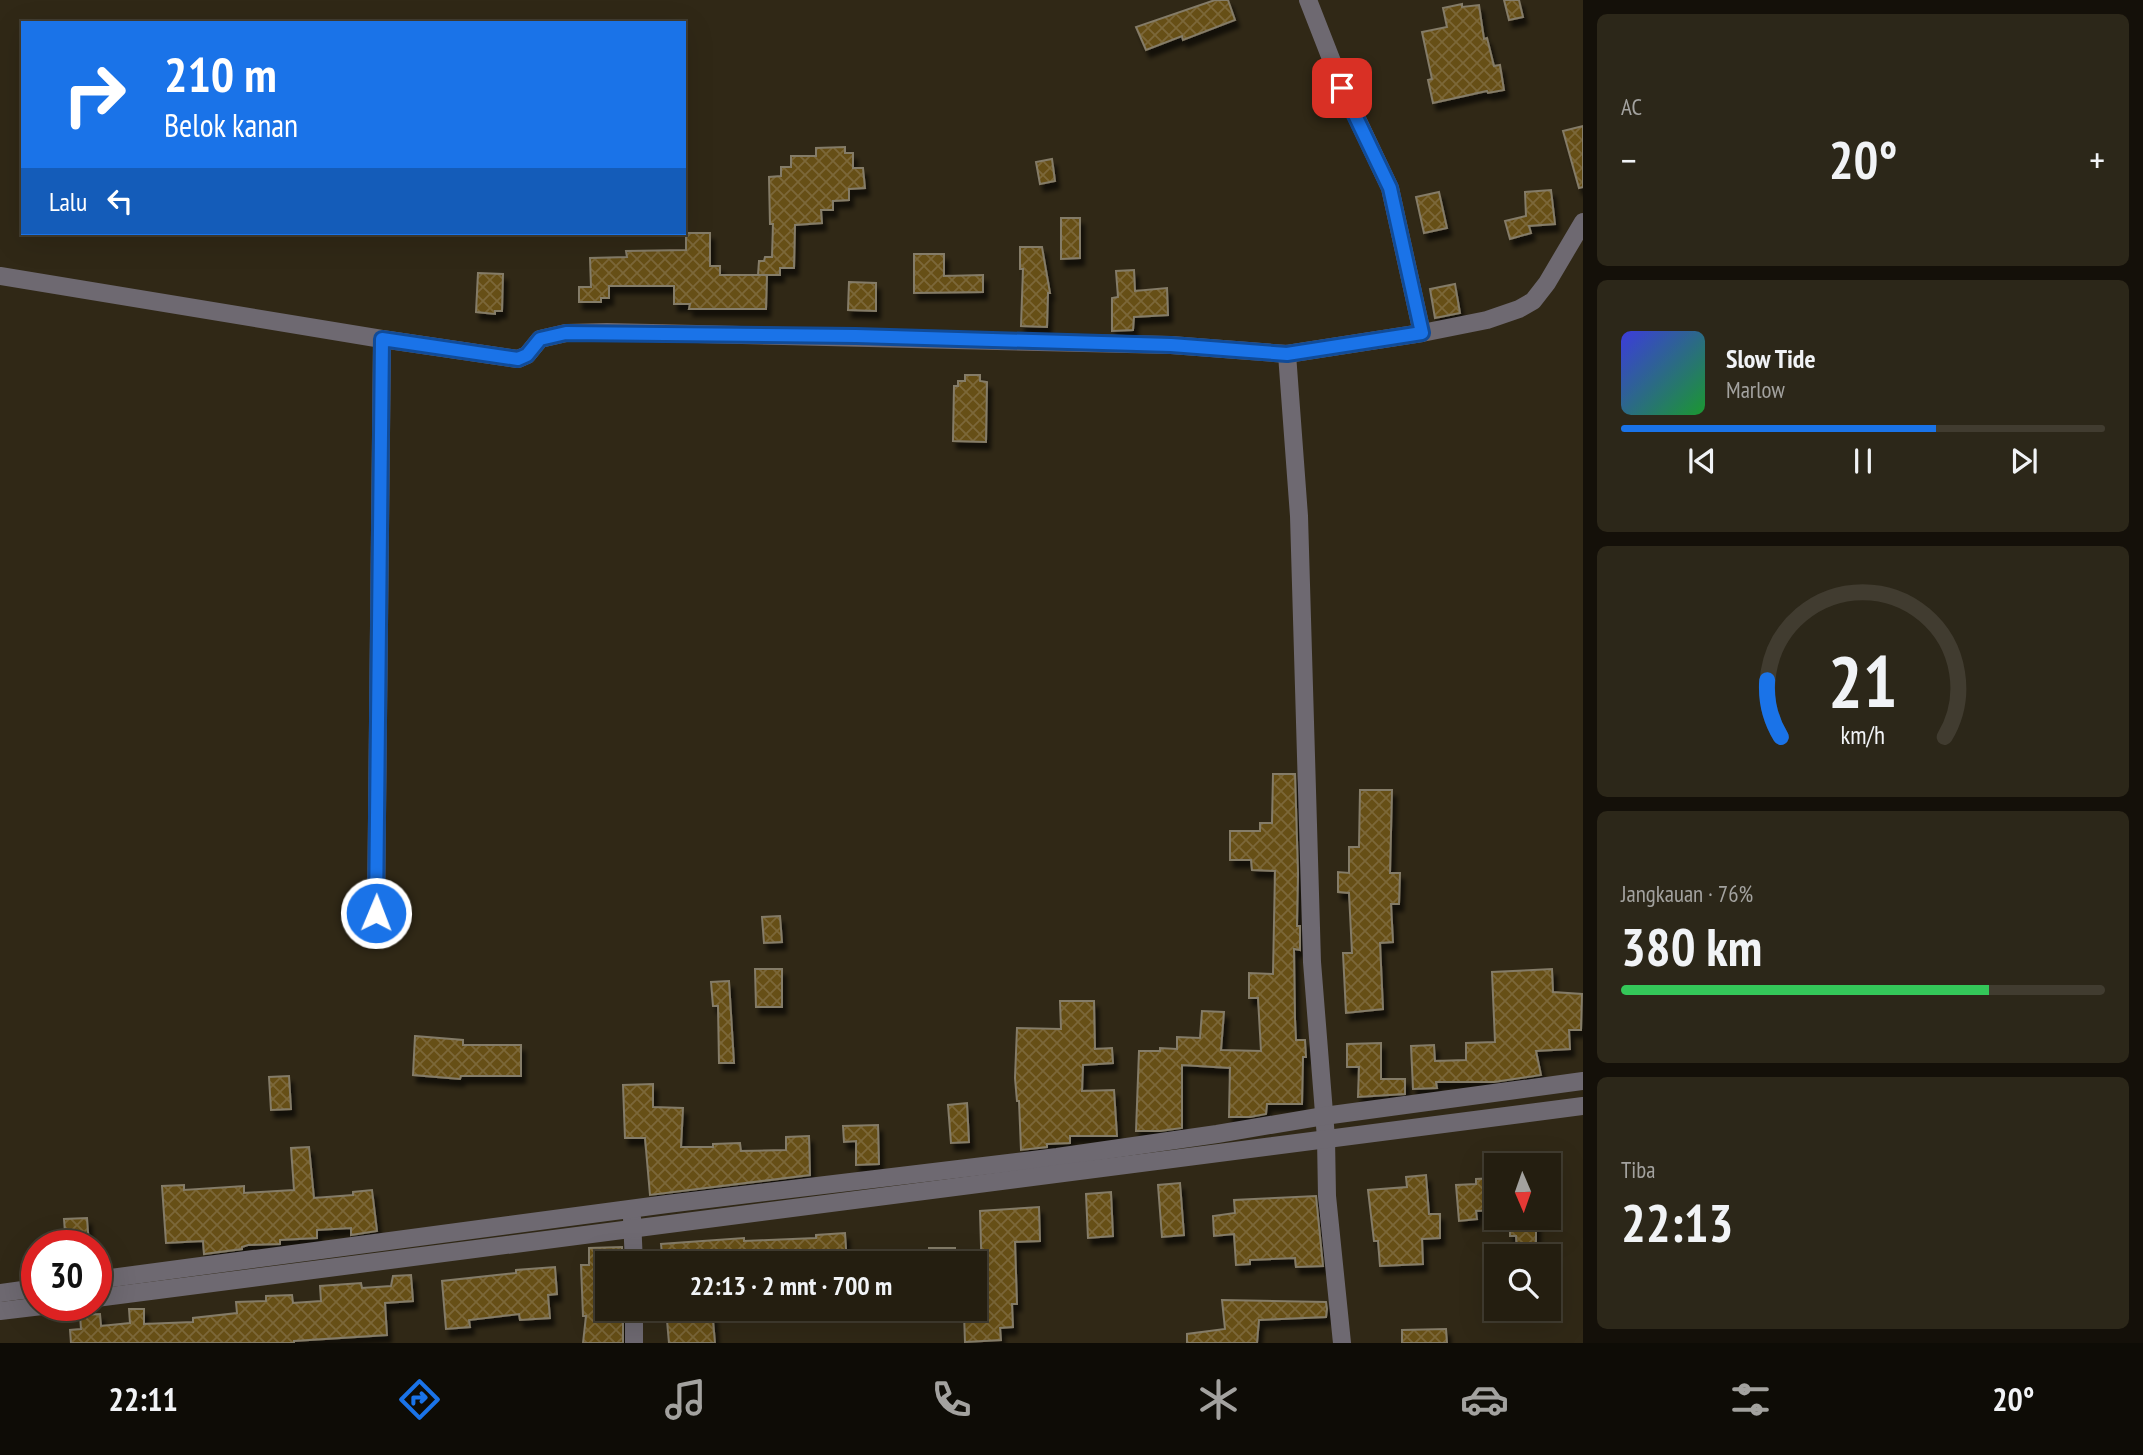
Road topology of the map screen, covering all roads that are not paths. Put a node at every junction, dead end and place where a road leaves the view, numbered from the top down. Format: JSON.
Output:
{"nodes":[{"id":1,"x":1308,"y":0,"type":"edge"},
{"id":2,"x":1583,"y":222,"type":"edge"},
{"id":3,"x":0,"y":276,"type":"edge"},
{"id":4,"x":1422,"y":333,"type":"junction"},
{"id":5,"x":382,"y":339,"type":"junction"},
{"id":6,"x":1287,"y":354,"type":"junction"},
{"id":7,"x":376,"y":913,"type":"dead end"},
{"id":8,"x":1583,"y":1081,"type":"edge"},
{"id":9,"x":1583,"y":1106,"type":"edge"},
{"id":10,"x":1324,"y":1116,"type":"junction"},
{"id":11,"x":1326,"y":1138,"type":"junction"},
{"id":12,"x":632,"y":1218,"type":"junction"},
{"id":13,"x":633,"y":1251,"type":"edge"},
{"id":14,"x":112,"y":1278,"type":"edge"},
{"id":15,"x":21,"y":1290,"type":"edge"},
{"id":16,"x":0,"y":1293,"type":"edge"},
{"id":17,"x":112,"y":1296,"type":"edge"},
{"id":18,"x":21,"y":1308,"type":"edge"},
{"id":19,"x":0,"y":1311,"type":"edge"},
{"id":20,"x":634,"y":1321,"type":"edge"},
{"id":21,"x":634,"y":1343,"type":"edge"},
{"id":22,"x":1342,"y":1343,"type":"edge"}],
"edges":[{"from":1,"to":4,"type":"street"},
{"from":2,"to":4,"type":"street"},
{"from":3,"to":5,"type":"street"},
{"from":4,"to":6,"type":"street"},
{"from":5,"to":6,"type":"street"},
{"from":5,"to":7,"type":"street"},
{"from":6,"to":10,"type":"street"},
{"from":8,"to":10,"type":"street"},
{"from":9,"to":11,"type":"street"},
{"from":10,"to":11,"type":"street"},
{"from":10,"to":12,"type":"street"},
{"from":11,"to":12,"type":"street"},
{"from":11,"to":22,"type":"street"},
{"from":12,"to":13,"type":"street"},
{"from":12,"to":14,"type":"street"},
{"from":12,"to":17,"type":"street"},
{"from":15,"to":16,"type":"street"},
{"from":18,"to":19,"type":"street"},
{"from":20,"to":21,"type":"street"}]}
